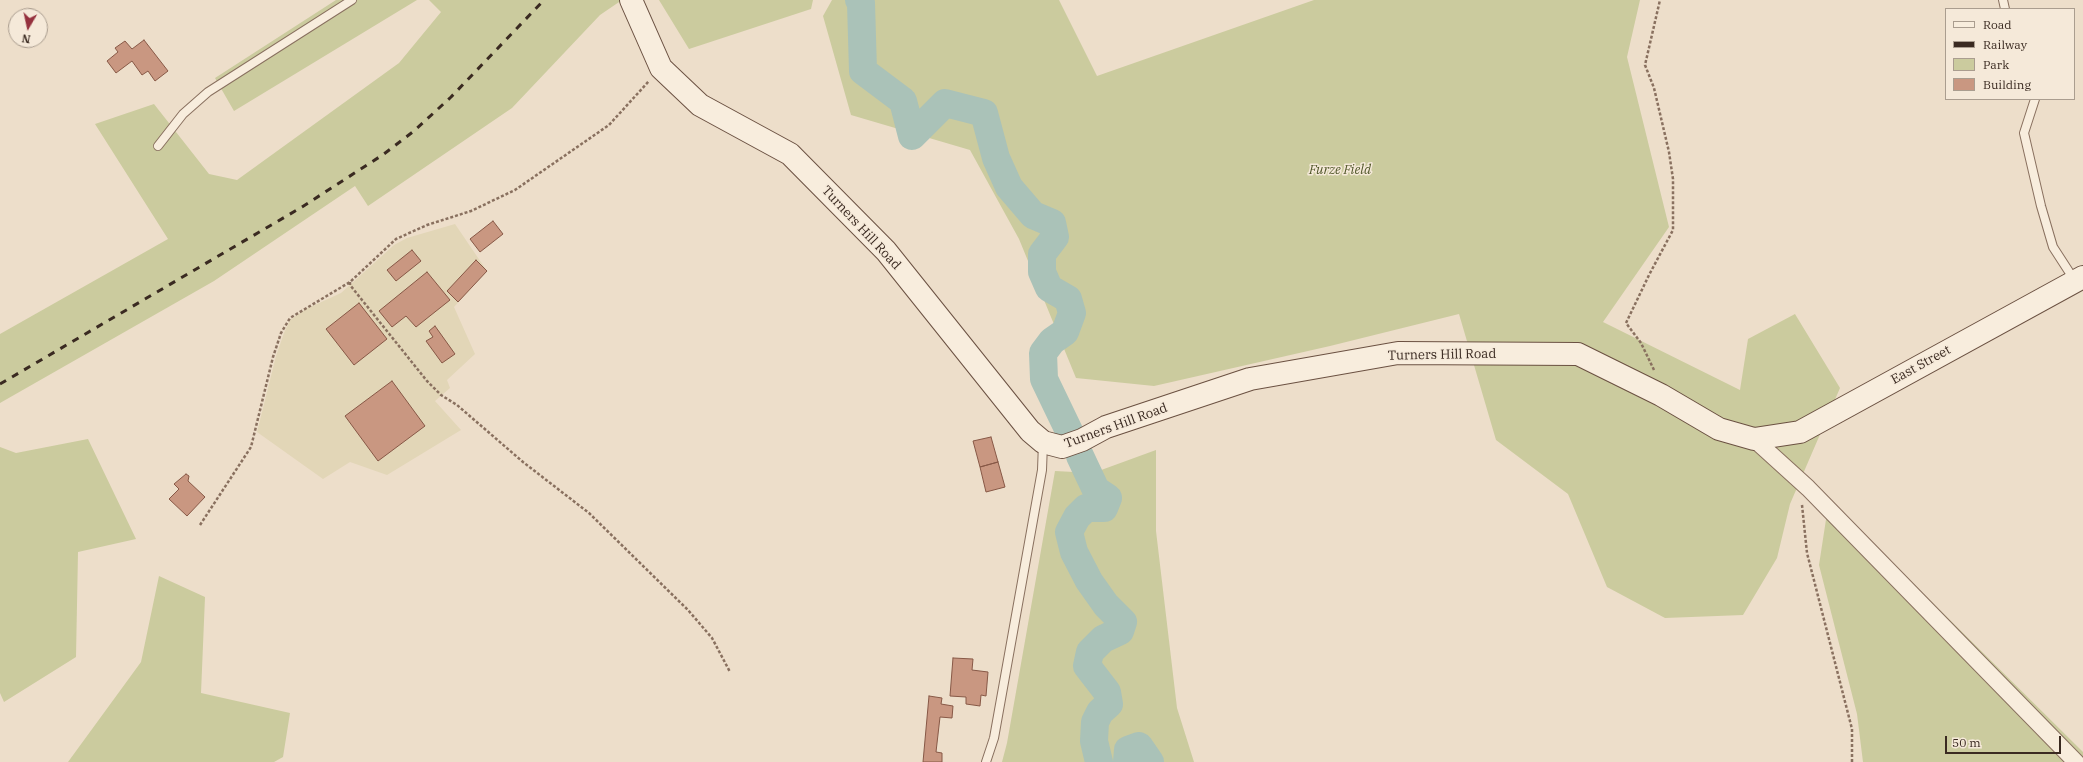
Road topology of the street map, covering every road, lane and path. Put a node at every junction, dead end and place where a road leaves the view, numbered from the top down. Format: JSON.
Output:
{"nodes":[{"id":1,"x":352,"y":0,"type":"edge"},
{"id":2,"x":631,"y":0,"type":"edge"},
{"id":3,"x":1660,"y":0,"type":"edge"},
{"id":4,"x":661,"y":68,"type":"junction"},
{"id":5,"x":2035,"y":100,"type":"edge"},
{"id":6,"x":158,"y":146,"type":"dead end"},
{"id":7,"x":2079,"y":279,"type":"edge"},
{"id":8,"x":350,"y":282,"type":"junction"},
{"id":9,"x":1660,"y":395,"type":"junction"},
{"id":10,"x":1754,"y":439,"type":"junction"},
{"id":11,"x":1043,"y":442,"type":"junction"},
{"id":12,"x":1808,"y":488,"type":"junction"},
{"id":13,"x":200,"y":525,"type":"dead end"},
{"id":14,"x":730,"y":672,"type":"dead end"},
{"id":15,"x":986,"y":762,"type":"edge"},
{"id":16,"x":1852,"y":762,"type":"edge"},
{"id":17,"x":2076,"y":762,"type":"edge"}],
"edges":[{"from":1,"to":6,"type":"lane"},
{"from":2,"to":4,"type":"main road","name":"Turners Hill Road"},
{"from":3,"to":9,"type":"path"},
{"from":4,"to":8,"type":"path"},
{"from":4,"to":11,"type":"main road","name":"Turners Hill Road"},
{"from":5,"to":7,"type":"lane"},
{"from":7,"to":10,"type":"main road","name":"East Street"},
{"from":8,"to":13,"type":"path"},
{"from":8,"to":14,"type":"path"},
{"from":9,"to":10,"type":"main road","name":"Turners Hill Road"},
{"from":9,"to":11,"type":"main road","name":"Turners Hill Road"},
{"from":10,"to":12,"type":"street"},
{"from":11,"to":15,"type":"lane"},
{"from":12,"to":16,"type":"path"},
{"from":12,"to":17,"type":"street"}]}
